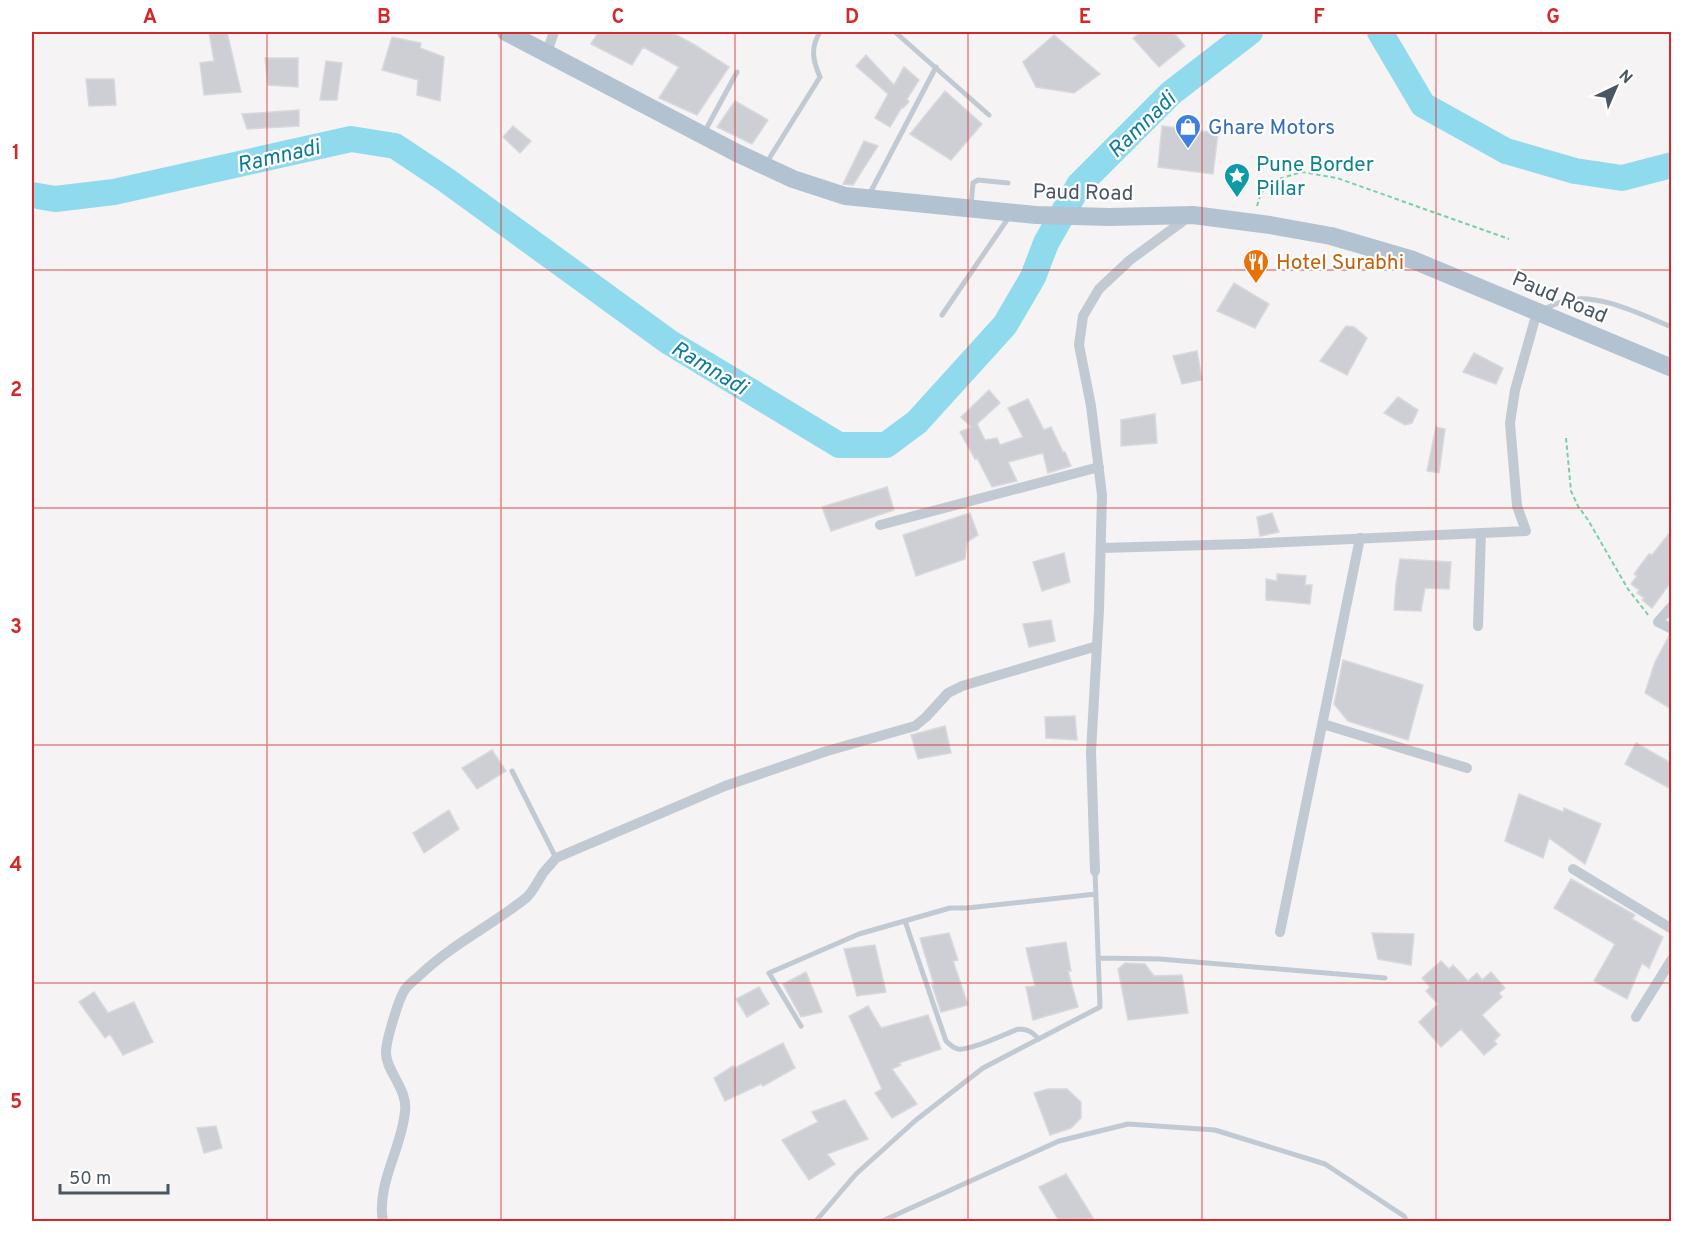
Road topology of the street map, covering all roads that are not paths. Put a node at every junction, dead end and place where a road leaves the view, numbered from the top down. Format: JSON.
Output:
{"nodes":[{"id":1,"x":506,"y":32,"type":"edge"},
{"id":2,"x":554,"y":32,"type":"edge"},
{"id":3,"x":820,"y":32,"type":"edge"},
{"id":4,"x":896,"y":32,"type":"edge"},
{"id":5,"x":547,"y":52,"type":"junction"},
{"id":6,"x":936,"y":67,"type":"junction"},
{"id":7,"x":737,"y":72,"type":"dead end"},
{"id":8,"x":988,"y":115,"type":"dead end"},
{"id":9,"x":702,"y":135,"type":"junction"},
{"id":10,"x":764,"y":165,"type":"junction"},
{"id":11,"x":1008,"y":183,"type":"dead end"},
{"id":12,"x":867,"y":200,"type":"junction"},
{"id":13,"x":971,"y":209,"type":"junction"},
{"id":14,"x":1011,"y":213,"type":"junction"},
{"id":15,"x":1193,"y":214,"type":"junction"},
{"id":16,"x":1537,"y":312,"type":"junction"},
{"id":17,"x":942,"y":315,"type":"dead end"},
{"id":18,"x":1671,"y":327,"type":"edge"},
{"id":19,"x":1671,"y":368,"type":"edge"},
{"id":20,"x":1099,"y":467,"type":"junction"},
{"id":21,"x":880,"y":525,"type":"dead end"},
{"id":22,"x":1481,"y":533,"type":"junction"},
{"id":23,"x":1360,"y":537,"type":"junction"},
{"id":24,"x":1101,"y":548,"type":"junction"},
{"id":25,"x":1671,"y":606,"type":"edge"},
{"id":26,"x":1478,"y":626,"type":"dead end"},
{"id":27,"x":1671,"y":629,"type":"edge"},
{"id":28,"x":1097,"y":646,"type":"junction"},
{"id":29,"x":1323,"y":724,"type":"junction"},
{"id":30,"x":1467,"y":768,"type":"dead end"},
{"id":31,"x":512,"y":771,"type":"dead end"},
{"id":32,"x":556,"y":858,"type":"junction"},
{"id":33,"x":1573,"y":869,"type":"dead end"},
{"id":34,"x":1095,"y":871,"type":"joint"},
{"id":35,"x":1096,"y":894,"type":"junction"},
{"id":36,"x":905,"y":921,"type":"junction"},
{"id":37,"x":1671,"y":929,"type":"edge"},
{"id":38,"x":1280,"y":932,"type":"dead end"},
{"id":39,"x":1098,"y":958,"type":"junction"},
{"id":40,"x":1671,"y":959,"type":"edge"},
{"id":41,"x":1385,"y":978,"type":"dead end"},
{"id":42,"x":1636,"y":1017,"type":"dead end"},
{"id":43,"x":801,"y":1026,"type":"dead end"},
{"id":44,"x":1039,"y":1039,"type":"junction"},
{"id":45,"x":383,"y":1221,"type":"edge"},
{"id":46,"x":815,"y":1221,"type":"edge"},
{"id":47,"x":880,"y":1221,"type":"edge"},
{"id":48,"x":1407,"y":1221,"type":"edge"}],
"edges":[{"from":1,"to":5,"type":"main road","name":"Paud Road"},
{"from":2,"to":5,"type":"street"},
{"from":3,"to":10,"type":"lane"},
{"from":4,"to":6,"type":"lane"},
{"from":5,"to":9,"type":"main road","name":"Paud Road"},
{"from":6,"to":8,"type":"lane"},
{"from":6,"to":12,"type":"lane"},
{"from":7,"to":9,"type":"lane"},
{"from":9,"to":10,"type":"main road","name":"Paud Road"},
{"from":10,"to":12,"type":"main road","name":"Paud Road"},
{"from":11,"to":13,"type":"lane"},
{"from":12,"to":13,"type":"main road","name":"Paud Road"},
{"from":13,"to":14,"type":"main road","name":"Paud Road"},
{"from":14,"to":15,"type":"main road","name":"Paud Road"},
{"from":14,"to":17,"type":"lane"},
{"from":15,"to":16,"type":"main road","name":"Paud Road"},
{"from":15,"to":20,"type":"street"},
{"from":16,"to":18,"type":"lane"},
{"from":16,"to":19,"type":"main road","name":"Paud Road"},
{"from":16,"to":22,"type":"street"},
{"from":20,"to":21,"type":"street"},
{"from":20,"to":24,"type":"street"},
{"from":22,"to":23,"type":"street"},
{"from":22,"to":26,"type":"street"},
{"from":23,"to":24,"type":"street"},
{"from":23,"to":29,"type":"street"},
{"from":24,"to":28,"type":"street"},
{"from":25,"to":27,"type":"street"},
{"from":28,"to":32,"type":"street"},
{"from":28,"to":34,"type":"street"},
{"from":29,"to":30,"type":"street"},
{"from":29,"to":38,"type":"street"},
{"from":31,"to":32,"type":"lane"},
{"from":32,"to":45,"type":"street"},
{"from":33,"to":37,"type":"street"},
{"from":34,"to":35,"type":"lane"},
{"from":35,"to":36,"type":"lane"},
{"from":35,"to":39,"type":"lane"},
{"from":36,"to":43,"type":"lane"},
{"from":36,"to":44,"type":"lane"},
{"from":39,"to":41,"type":"lane"},
{"from":39,"to":44,"type":"lane"},
{"from":40,"to":42,"type":"street"},
{"from":44,"to":46,"type":"lane"},
{"from":47,"to":48,"type":"lane"}]}
